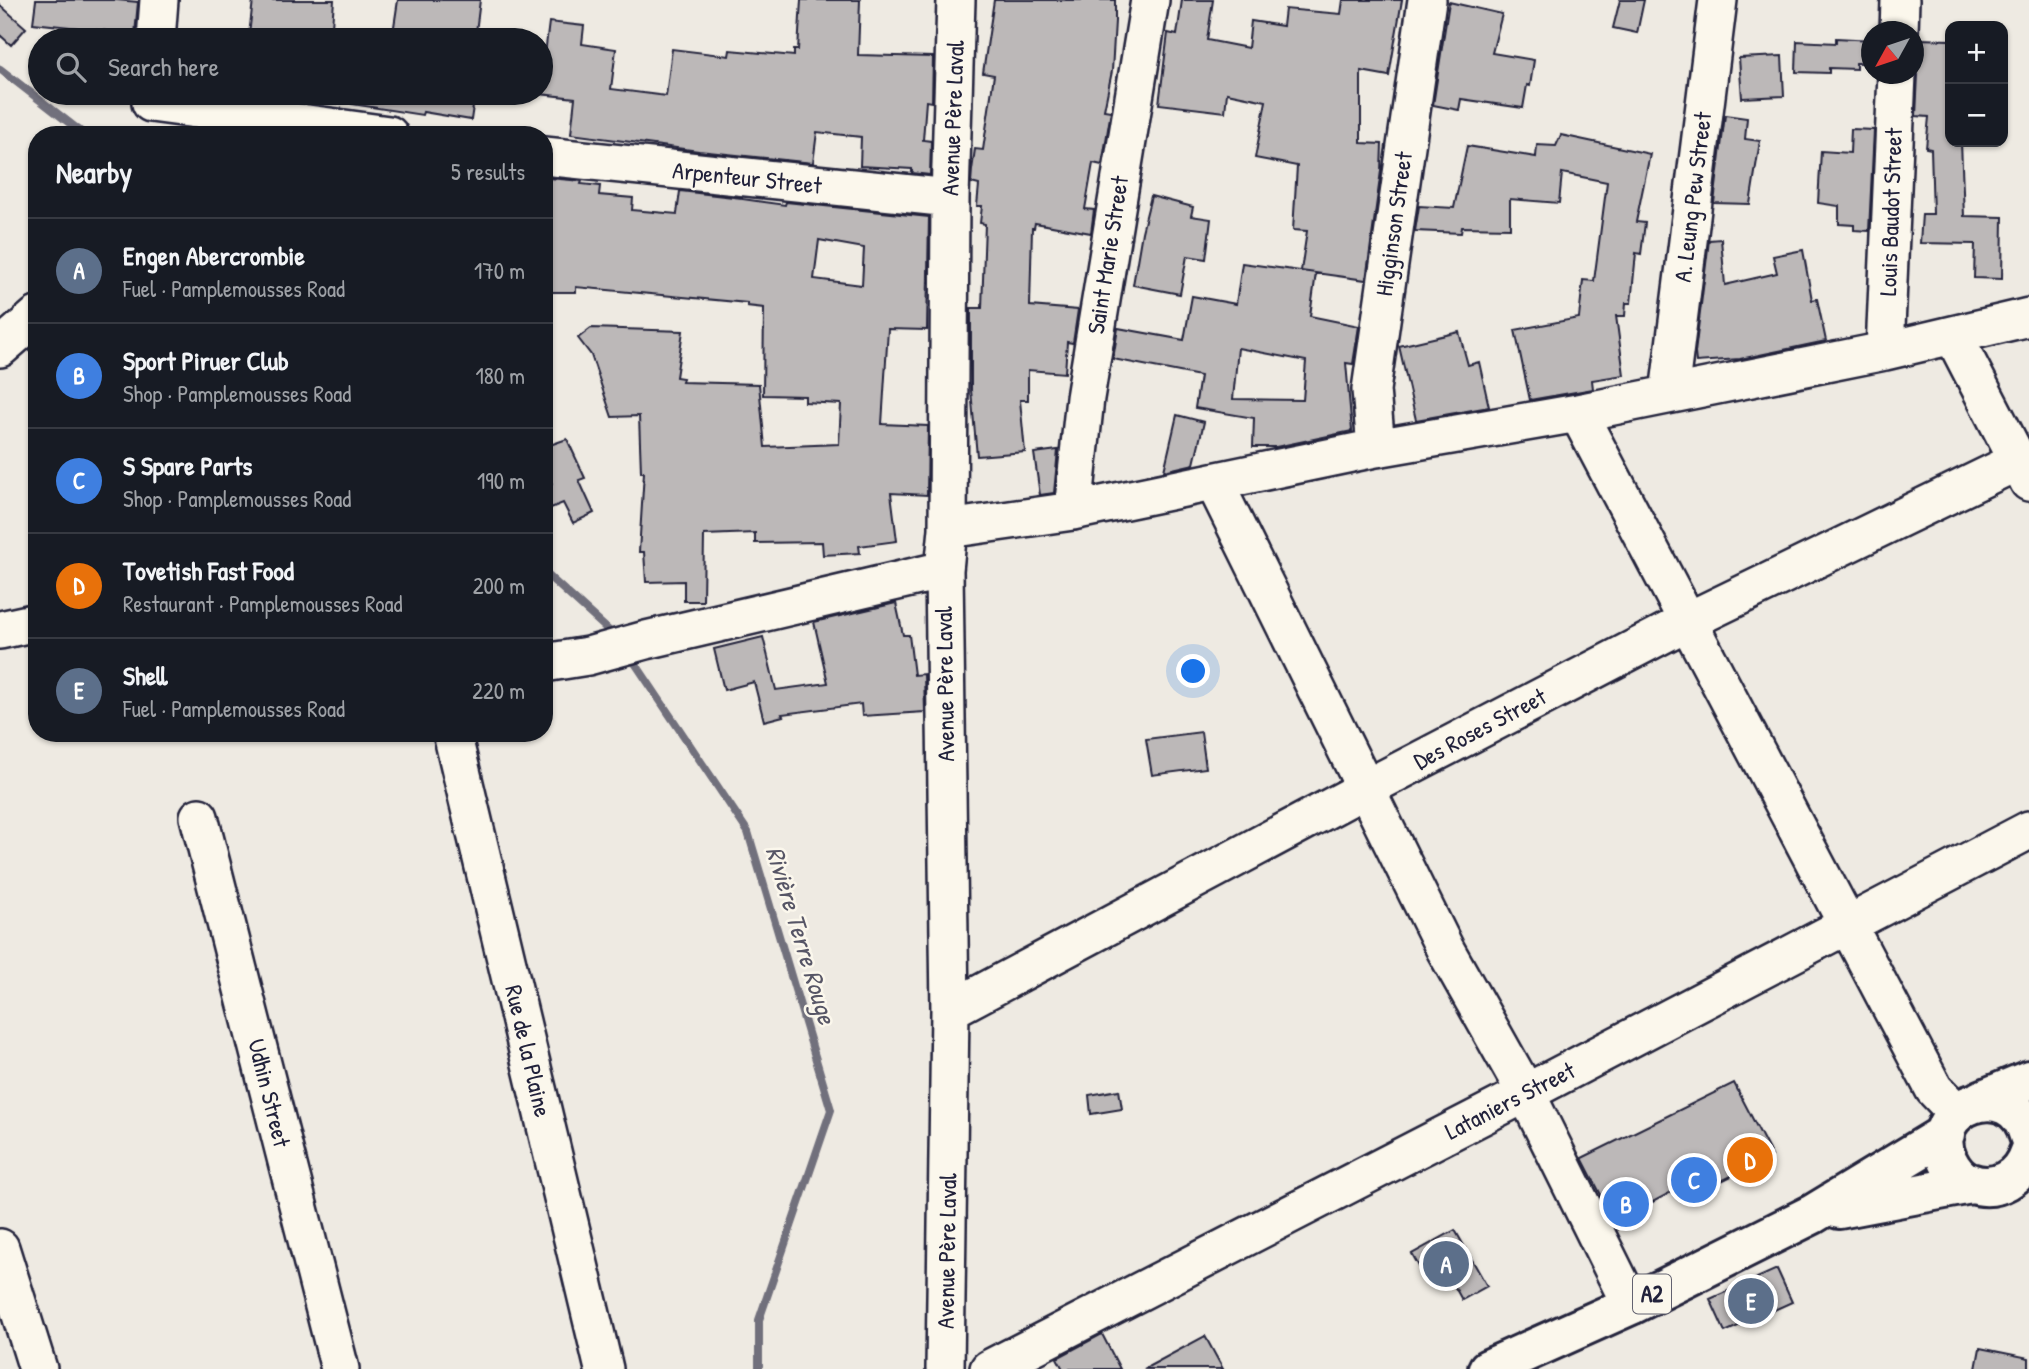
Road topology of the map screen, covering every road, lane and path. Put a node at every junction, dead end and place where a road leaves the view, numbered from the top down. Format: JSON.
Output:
{"nodes":[{"id":1,"x":159,"y":0,"type":"edge"},
{"id":2,"x":956,"y":0,"type":"edge"},
{"id":3,"x":1150,"y":0,"type":"edge"},
{"id":4,"x":1427,"y":0,"type":"edge"},
{"id":5,"x":1718,"y":0,"type":"edge"},
{"id":6,"x":1900,"y":0,"type":"edge"},
{"id":7,"x":1899,"y":21,"type":"edge"},
{"id":8,"x":157,"y":28,"type":"edge"},
{"id":9,"x":1897,"y":84,"type":"edge"},
{"id":10,"x":150,"y":110,"type":"edge"},
{"id":11,"x":303,"y":126,"type":"edge"},
{"id":12,"x":553,"y":157,"type":"edge"},
{"id":13,"x":950,"y":198,"type":"junction"},
{"id":14,"x":2029,"y":317,"type":"edge"},
{"id":15,"x":28,"y":324,"type":"edge"},
{"id":16,"x":1953,"y":335,"type":"junction"},
{"id":17,"x":0,"y":348,"type":"edge"},
{"id":18,"x":1885,"y":351,"type":"junction"},
{"id":19,"x":1669,"y":394,"type":"junction"},
{"id":20,"x":1578,"y":412,"type":"junction"},
{"id":21,"x":1376,"y":448,"type":"junction"},
{"id":22,"x":2023,"y":472,"type":"edge"},
{"id":23,"x":1214,"y":482,"type":"junction"},
{"id":24,"x":1073,"y":511,"type":"junction"},
{"id":25,"x":948,"y":528,"type":"junction"},
{"id":26,"x":944,"y":570,"type":"junction"},
{"id":27,"x":1688,"y":621,"type":"junction"},
{"id":28,"x":28,"y":624,"type":"edge"},
{"id":29,"x":0,"y":630,"type":"edge"},
{"id":30,"x":553,"y":662,"type":"edge"},
{"id":31,"x":454,"y":742,"type":"edge"},
{"id":32,"x":1365,"y":789,"type":"junction"},
{"id":33,"x":199,"y":817,"type":"dead end"},
{"id":34,"x":2029,"y":830,"type":"edge"},
{"id":35,"x":1846,"y":925,"type":"junction"},
{"id":36,"x":950,"y":1010,"type":"junction"},
{"id":37,"x":2029,"y":1080,"type":"edge"},
{"id":38,"x":1526,"y":1093,"type":"junction"},
{"id":39,"x":1961,"y":1116,"type":"junction"},
{"id":40,"x":2025,"y":1150,"type":"edge"},
{"id":41,"x":1971,"y":1184,"type":"junction"},
{"id":42,"x":1813,"y":1214,"type":"junction"},
{"id":43,"x":0,"y":1248,"type":"edge"},
{"id":44,"x":1631,"y":1305,"type":"junction"},
{"id":45,"x":38,"y":1369,"type":"edge"},
{"id":46,"x":340,"y":1369,"type":"edge"},
{"id":47,"x":604,"y":1369,"type":"edge"},
{"id":48,"x":945,"y":1369,"type":"edge"},
{"id":49,"x":989,"y":1369,"type":"edge"},
{"id":50,"x":1488,"y":1369,"type":"edge"}],
"edges":[{"from":1,"to":8,"type":"street"},
{"from":2,"to":13,"type":"street","name":"Avenue Père Laval"},
{"from":3,"to":24,"type":"street","name":"Saint Marie Street"},
{"from":4,"to":21,"type":"street","name":"Higginson Street"},
{"from":5,"to":19,"type":"street","name":"A. Leung Pew Street"},
{"from":6,"to":7,"type":"street"},
{"from":9,"to":18,"type":"street","name":"Louis Baudot Street"},
{"from":10,"to":11,"type":"street"},
{"from":12,"to":13,"type":"street","name":"Arpenteur Street"},
{"from":13,"to":25,"type":"street","name":"Avenue Père Laval"},
{"from":14,"to":16,"type":"street"},
{"from":15,"to":17,"type":"street"},
{"from":16,"to":18,"type":"street"},
{"from":16,"to":22,"type":"street"},
{"from":18,"to":19,"type":"street"},
{"from":19,"to":20,"type":"street"},
{"from":20,"to":21,"type":"street"},
{"from":20,"to":27,"type":"street"},
{"from":21,"to":23,"type":"street"},
{"from":22,"to":27,"type":"street","name":"Des Roses Street"},
{"from":23,"to":24,"type":"street"},
{"from":23,"to":32,"type":"street"},
{"from":24,"to":25,"type":"street"},
{"from":25,"to":26,"type":"street","name":"Avenue Père Laval"},
{"from":26,"to":30,"type":"street"},
{"from":26,"to":36,"type":"street","name":"Avenue Père Laval"},
{"from":27,"to":32,"type":"street","name":"Des Roses Street"},
{"from":27,"to":35,"type":"street"},
{"from":28,"to":29,"type":"street"},
{"from":31,"to":47,"type":"street","name":"Rue de la Plaine"},
{"from":32,"to":36,"type":"street","name":"Des Roses Street"},
{"from":32,"to":38,"type":"street"},
{"from":33,"to":46,"type":"street","name":"Udhin Street"},
{"from":34,"to":35,"type":"street","name":"Lataniers Street"},
{"from":35,"to":38,"type":"street","name":"Lataniers Street"},
{"from":35,"to":39,"type":"street"},
{"from":36,"to":48,"type":"street","name":"Avenue Père Laval"},
{"from":37,"to":39,"type":"main road"},
{"from":38,"to":44,"type":"street"},
{"from":38,"to":49,"type":"street","name":"Lataniers Street"},
{"from":39,"to":40,"type":"main road","number":"A2"},
{"from":39,"to":41,"type":"main road"},
{"from":39,"to":42,"type":"main road","number":"A2"},
{"from":40,"to":41,"type":"main road","number":"A2"},
{"from":41,"to":42,"type":"main road","number":"A2"},
{"from":42,"to":44,"type":"main road","number":"A2"},
{"from":43,"to":45,"type":"street"},
{"from":44,"to":50,"type":"main road","number":"A2"}]}
